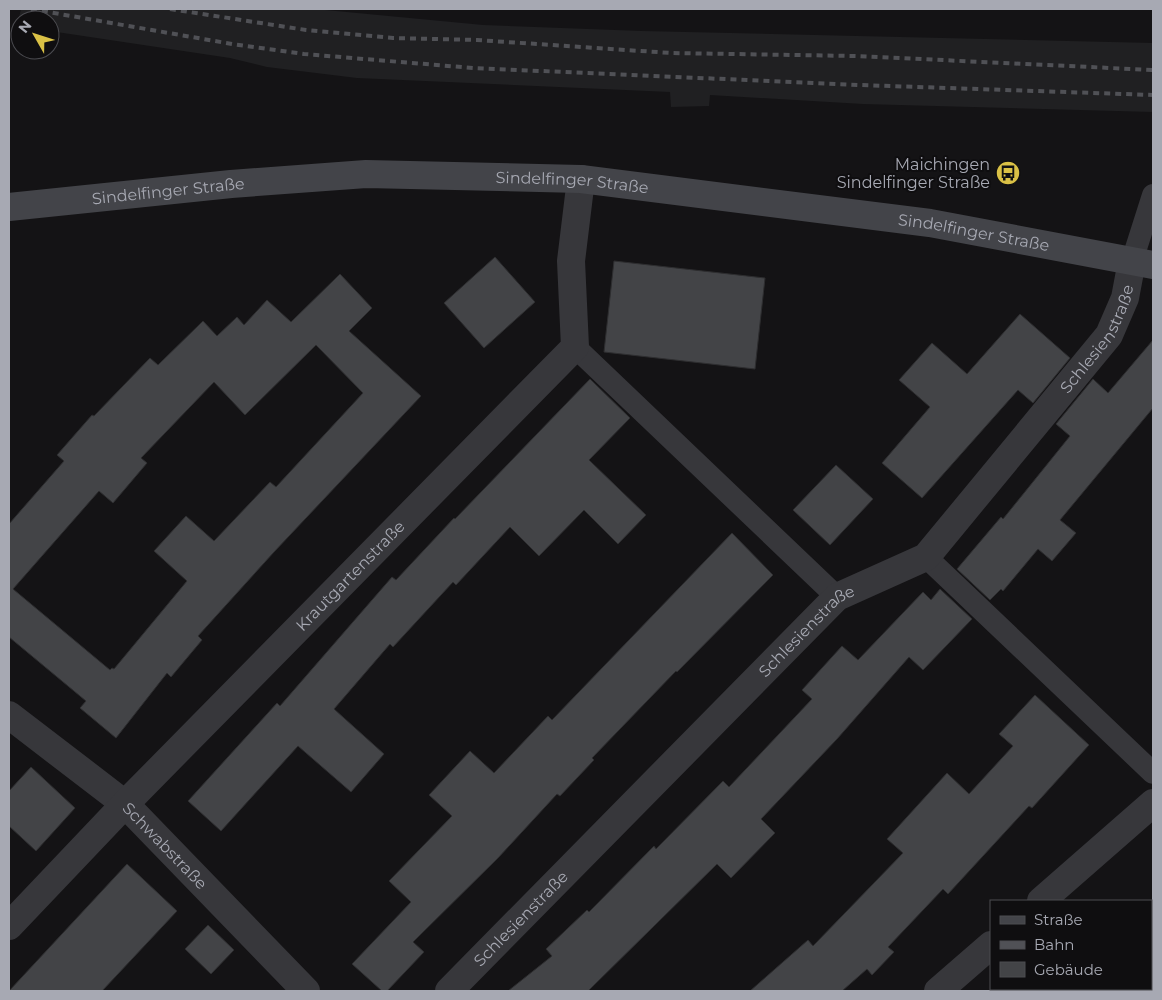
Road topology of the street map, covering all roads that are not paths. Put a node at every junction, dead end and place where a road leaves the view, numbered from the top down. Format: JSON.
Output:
{"nodes":[{"id":1,"x":581,"y":179,"type":"junction"},
{"id":2,"x":1153,"y":195,"type":"edge"},
{"id":3,"x":9,"y":207,"type":"edge"},
{"id":4,"x":1143,"y":263,"type":"edge"},
{"id":5,"x":575,"y":347,"type":"junction"},
{"id":6,"x":926,"y":557,"type":"junction"},
{"id":7,"x":837,"y":597,"type":"junction"},
{"id":8,"x":9,"y":715,"type":"edge"},
{"id":9,"x":1153,"y":773,"type":"edge"},
{"id":10,"x":1153,"y":803,"type":"edge"},
{"id":11,"x":124,"y":804,"type":"junction"},
{"id":12,"x":1042,"y":900,"type":"edge"},
{"id":13,"x":9,"y":926,"type":"edge"},
{"id":14,"x":990,"y":947,"type":"edge"},
{"id":15,"x":306,"y":991,"type":"edge"},
{"id":16,"x":449,"y":991,"type":"edge"},
{"id":17,"x":938,"y":991,"type":"edge"}],
"edges":[{"from":1,"to":3,"type":"main road","name":"Sindelfinger Straße"},
{"from":1,"to":4,"type":"main road","name":"Sindelfinger Straße"},
{"from":1,"to":5,"type":"street"},
{"from":2,"to":4,"type":"lane"},
{"from":4,"to":6,"type":"street","name":"Schlesienstraße"},
{"from":5,"to":7,"type":"lane"},
{"from":5,"to":11,"type":"street","name":"Krautgartenstraße"},
{"from":6,"to":7,"type":"street","name":"Schlesienstraße"},
{"from":6,"to":9,"type":"lane"},
{"from":7,"to":16,"type":"street","name":"Schlesienstraße"},
{"from":8,"to":11,"type":"street","name":"Schwabstraße"},
{"from":10,"to":12,"type":"street"},
{"from":11,"to":13,"type":"street","name":"Krautgartenstraße"},
{"from":11,"to":15,"type":"street","name":"Schwabstraße"},
{"from":14,"to":17,"type":"street"}]}
